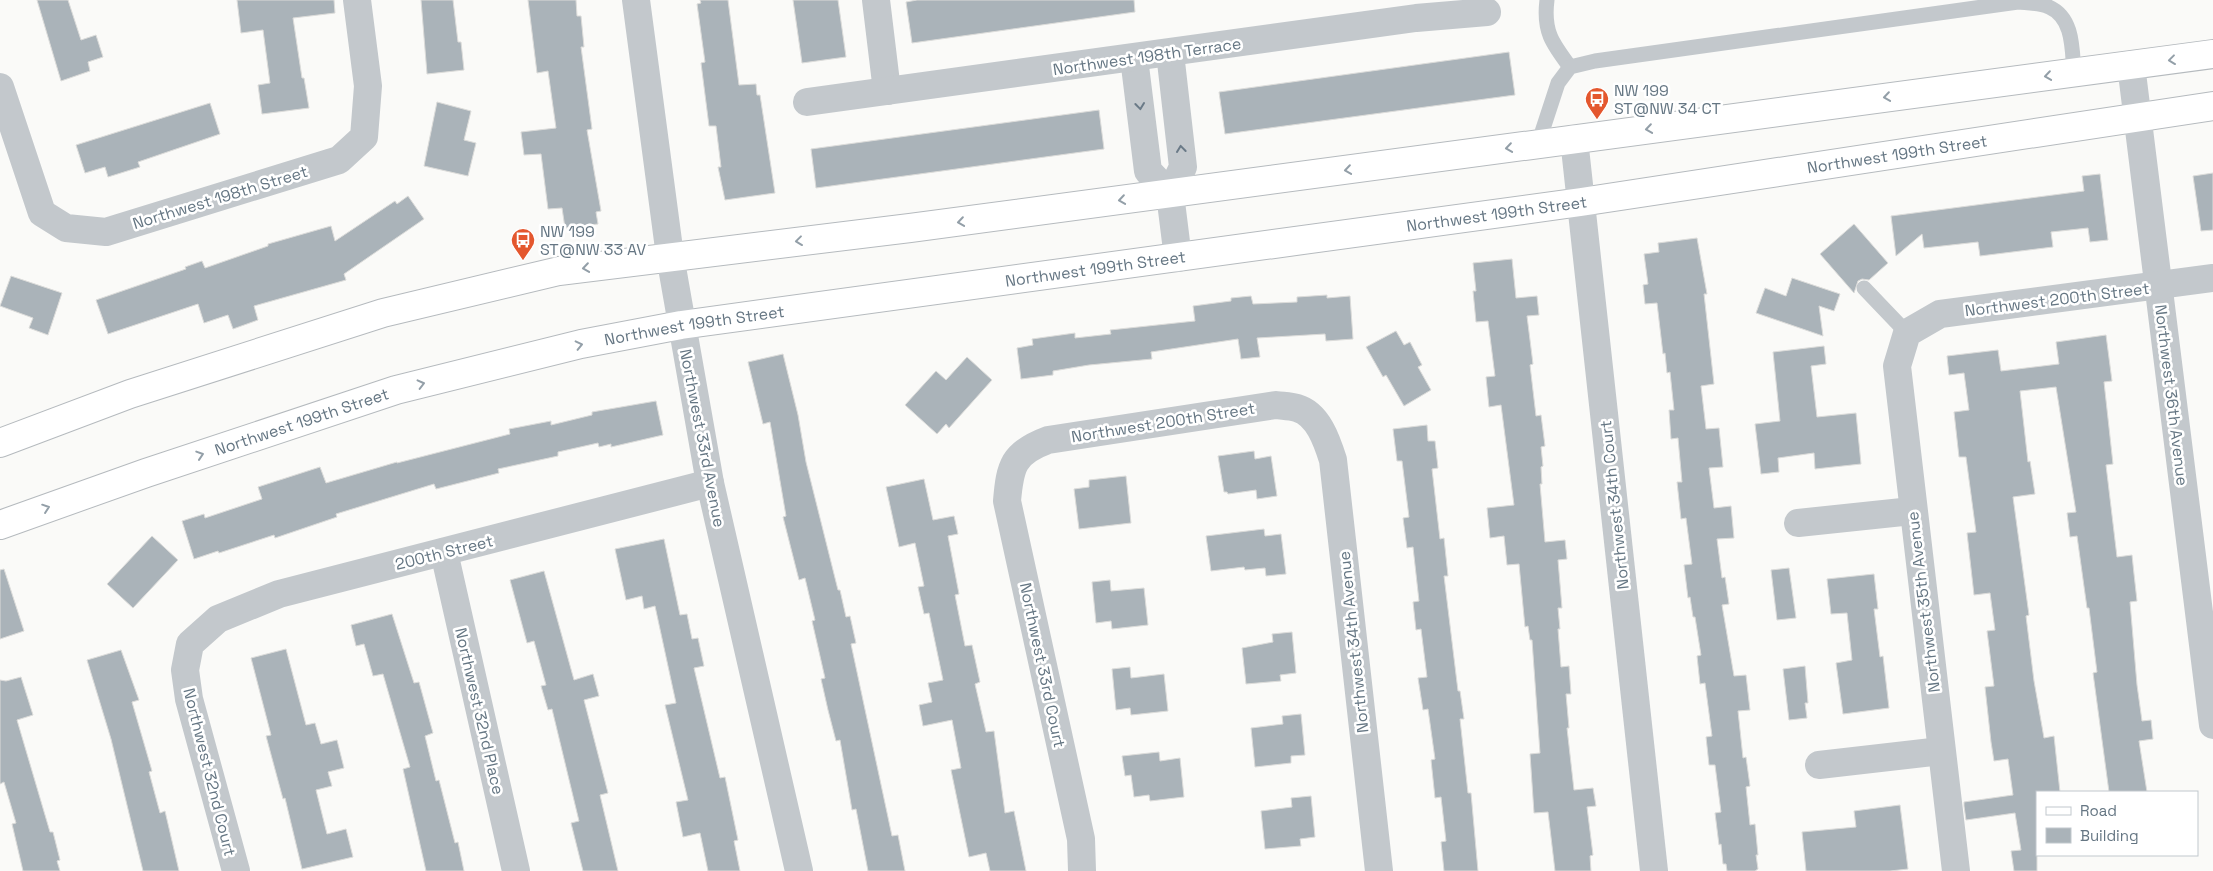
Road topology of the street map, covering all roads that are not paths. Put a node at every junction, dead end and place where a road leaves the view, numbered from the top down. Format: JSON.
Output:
{"nodes":[{"id":1,"x":357,"y":0,"type":"edge"},
{"id":2,"x":636,"y":0,"type":"edge"},
{"id":3,"x":876,"y":0,"type":"edge"},
{"id":4,"x":1547,"y":0,"type":"edge"},
{"id":5,"x":1415,"y":9,"type":"edge"},
{"id":6,"x":1487,"y":12,"type":"dead end"},
{"id":7,"x":1170,"y":53,"type":"junction"},
{"id":8,"x":2213,"y":54,"type":"edge"},
{"id":9,"x":1134,"y":58,"type":"junction"},
{"id":10,"x":2131,"y":65,"type":"junction"},
{"id":11,"x":1570,"y":67,"type":"junction"},
{"id":12,"x":2074,"y":73,"type":"junction"},
{"id":13,"x":0,"y":87,"type":"edge"},
{"id":14,"x":887,"y":91,"type":"junction"},
{"id":15,"x":808,"y":102,"type":"dead end"},
{"id":16,"x":2213,"y":106,"type":"edge"},
{"id":17,"x":2137,"y":117,"type":"junction"},
{"id":18,"x":1574,"y":139,"type":"junction"},
{"id":19,"x":1538,"y":144,"type":"junction"},
{"id":20,"x":1170,"y":194,"type":"junction"},
{"id":21,"x":1581,"y":202,"type":"junction"},
{"id":22,"x":670,"y":256,"type":"junction"},
{"id":23,"x":1178,"y":258,"type":"junction"},
{"id":24,"x":2213,"y":278,"type":"edge"},
{"id":25,"x":2158,"y":286,"type":"junction"},
{"id":26,"x":1864,"y":288,"type":"dead end"},
{"id":27,"x":681,"y":325,"type":"junction"},
{"id":28,"x":1907,"y":333,"type":"junction"},
{"id":29,"x":1312,"y":419,"type":"joint"},
{"id":30,"x":0,"y":443,"type":"edge"},
{"id":31,"x":1017,"y":460,"type":"joint"},
{"id":32,"x":710,"y":483,"type":"junction"},
{"id":33,"x":1912,"y":511,"type":"junction"},
{"id":34,"x":1798,"y":523,"type":"dead end"},
{"id":35,"x":0,"y":525,"type":"edge"},
{"id":36,"x":444,"y":552,"type":"junction"},
{"id":37,"x":190,"y":644,"type":"joint"},
{"id":38,"x":2213,"y":725,"type":"edge"},
{"id":39,"x":1941,"y":751,"type":"junction"},
{"id":40,"x":1820,"y":764,"type":"dead end"},
{"id":41,"x":236,"y":871,"type":"edge"},
{"id":42,"x":516,"y":871,"type":"edge"},
{"id":43,"x":799,"y":871,"type":"edge"},
{"id":44,"x":1082,"y":871,"type":"edge"},
{"id":45,"x":1379,"y":871,"type":"edge"},
{"id":46,"x":1654,"y":871,"type":"edge"},
{"id":47,"x":1956,"y":871,"type":"edge"}],
"edges":[{"from":1,"to":13,"type":"street","name":"Northwest 198th Street"},
{"from":2,"to":22,"type":"street","name":"Northwest 33rd Avenue"},
{"from":3,"to":14,"type":"street"},
{"from":4,"to":11,"type":"lane"},
{"from":5,"to":6,"type":"street","name":"Northwest 198th Terrace"},
{"from":5,"to":7,"type":"street","name":"Northwest 198th Terrace"},
{"from":7,"to":9,"type":"street","name":"Northwest 198th Terrace"},
{"from":20,"to":7,"type":"street","one_way":true},
{"from":8,"to":10,"type":"main road","one_way":true},
{"from":9,"to":14,"type":"street","name":"Northwest 198th Terrace"},
{"from":9,"to":20,"type":"street","one_way":true},
{"from":10,"to":12,"type":"main road"},
{"from":10,"to":17,"type":"street","name":"Northwest 36th Avenue"},
{"from":11,"to":12,"type":"lane"},
{"from":11,"to":19,"type":"lane"},
{"from":12,"to":18,"type":"main road","one_way":true},
{"from":14,"to":15,"type":"street","name":"Northwest 198th Terrace"},
{"from":16,"to":17,"type":"main road","name":"Northwest 199th Street"},
{"from":17,"to":21,"type":"main road","name":"Northwest 199th Street"},
{"from":17,"to":25,"type":"street","name":"Northwest 36th Avenue"},
{"from":18,"to":19,"type":"main road"},
{"from":18,"to":21,"type":"street","name":"Northwest 34th Court"},
{"from":19,"to":20,"type":"main road","one_way":true},
{"from":20,"to":22,"type":"main road","one_way":true},
{"from":20,"to":23,"type":"street"},
{"from":21,"to":23,"type":"main road","name":"Northwest 199th Street"},
{"from":21,"to":46,"type":"street","name":"Northwest 34th Court"},
{"from":22,"to":27,"type":"street","name":"Northwest 33rd Avenue"},
{"from":22,"to":30,"type":"main road","one_way":true},
{"from":23,"to":27,"type":"main road","name":"Northwest 199th Street"},
{"from":24,"to":25,"type":"street","name":"Northwest 200th Street"},
{"from":25,"to":28,"type":"street","name":"Northwest 200th Street"},
{"from":25,"to":38,"type":"street","name":"Northwest 36th Avenue"},
{"from":26,"to":28,"type":"lane"},
{"from":27,"to":32,"type":"street","name":"Northwest 33rd Avenue"},
{"from":35,"to":27,"type":"main road","name":"Northwest 199th Street","one_way":true},
{"from":28,"to":33,"type":"street","name":"Northwest 35th Avenue"},
{"from":29,"to":31,"type":"street","name":"Northwest 200th Street"},
{"from":29,"to":45,"type":"street","name":"Northwest 34th Avenue"},
{"from":31,"to":44,"type":"street","name":"Northwest 33rd Court"},
{"from":32,"to":36,"type":"street","name":"200th Street"},
{"from":32,"to":43,"type":"street","name":"Northwest 33rd Avenue"},
{"from":33,"to":34,"type":"street"},
{"from":33,"to":39,"type":"street","name":"Northwest 35th Avenue"},
{"from":36,"to":37,"type":"street","name":"200th Street"},
{"from":36,"to":42,"type":"street","name":"Northwest 32nd Place"},
{"from":37,"to":41,"type":"street","name":"Northwest 32nd Court"},
{"from":39,"to":40,"type":"street"},
{"from":39,"to":47,"type":"street","name":"Northwest 35th Avenue"}]}
